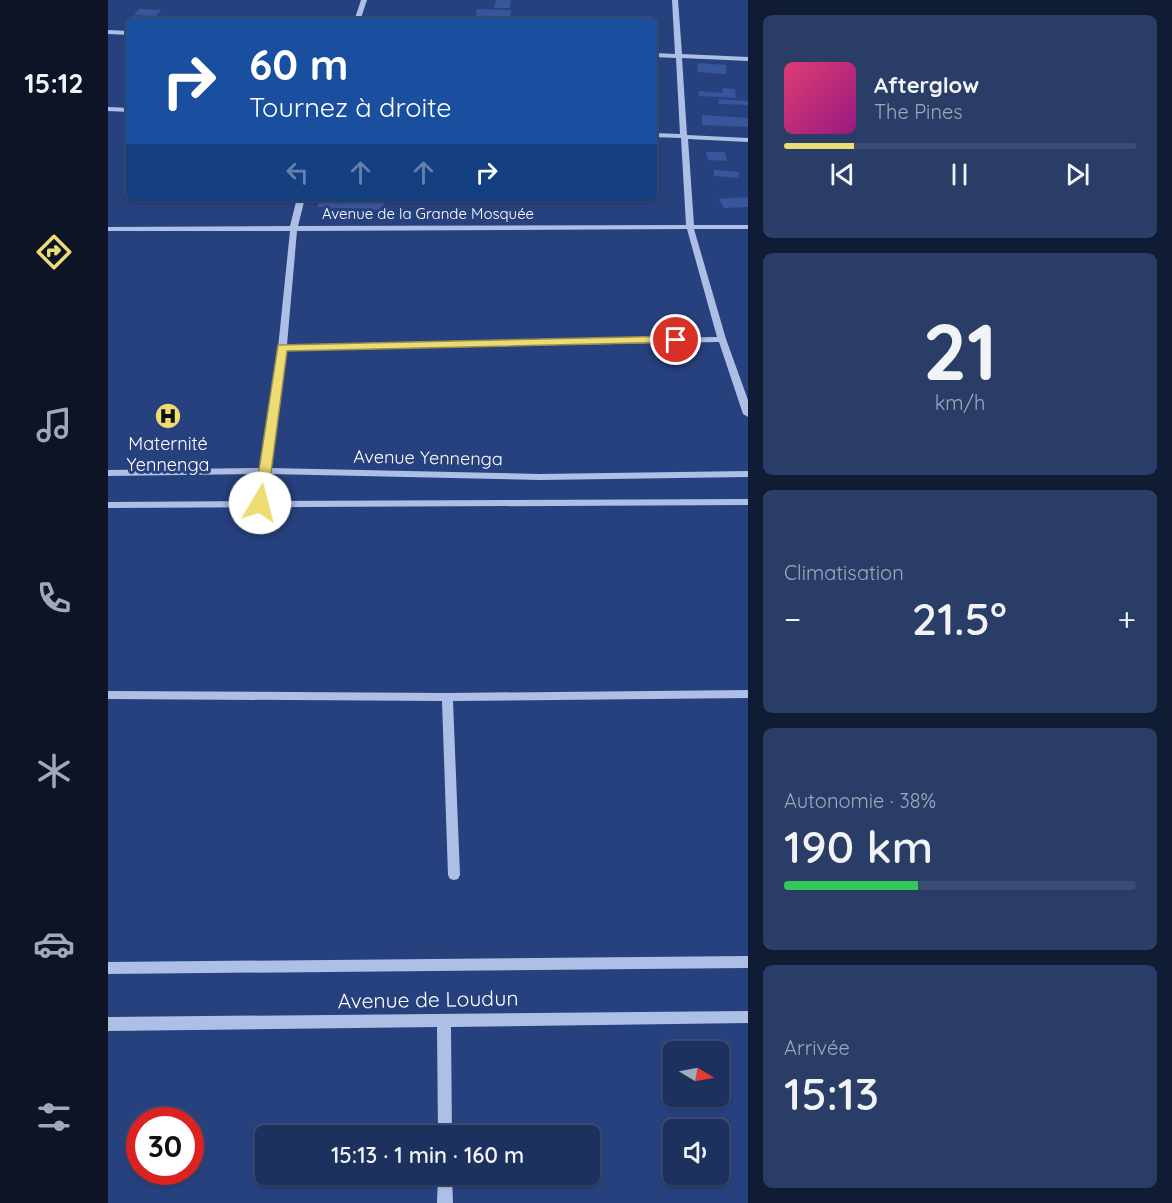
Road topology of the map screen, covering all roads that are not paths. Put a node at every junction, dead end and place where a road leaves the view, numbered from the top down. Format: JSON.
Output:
{"nodes":[{"id":1,"x":364,"y":0,"type":"edge"},
{"id":2,"x":675,"y":0,"type":"edge"},
{"id":3,"x":358,"y":18,"type":"edge"},
{"id":4,"x":108,"y":32,"type":"edge"},
{"id":5,"x":126,"y":33,"type":"edge"},
{"id":6,"x":657,"y":55,"type":"edge"},
{"id":7,"x":679,"y":56,"type":"junction"},
{"id":8,"x":747,"y":59,"type":"edge"},
{"id":9,"x":108,"y":109,"type":"edge"},
{"id":10,"x":126,"y":110,"type":"edge"},
{"id":11,"x":657,"y":135,"type":"edge"},
{"id":12,"x":682,"y":137,"type":"junction"},
{"id":13,"x":747,"y":140,"type":"edge"},
{"id":14,"x":301,"y":201,"type":"edge"},
{"id":15,"x":294,"y":227,"type":"junction"},
{"id":16,"x":690,"y":227,"type":"junction"},
{"id":17,"x":747,"y":227,"type":"edge"},
{"id":18,"x":108,"y":229,"type":"edge"},
{"id":19,"x":722,"y":339,"type":"junction"},
{"id":20,"x":282,"y":348,"type":"junction"},
{"id":21,"x":747,"y":414,"type":"edge"},
{"id":22,"x":265,"y":471,"type":"junction"},
{"id":23,"x":108,"y":472,"type":"edge"},
{"id":24,"x":747,"y":474,"type":"edge"},
{"id":25,"x":747,"y":502,"type":"edge"},
{"id":26,"x":260,"y":503,"type":"junction"},
{"id":27,"x":108,"y":505,"type":"edge"},
{"id":28,"x":747,"y":694,"type":"edge"},
{"id":29,"x":108,"y":695,"type":"edge"},
{"id":30,"x":447,"y":697,"type":"junction"},
{"id":31,"x":454,"y":875,"type":"dead end"},
{"id":32,"x":747,"y":962,"type":"edge"},
{"id":33,"x":108,"y":968,"type":"edge"},
{"id":34,"x":747,"y":1017,"type":"edge"},
{"id":35,"x":444,"y":1021,"type":"junction"},
{"id":36,"x":108,"y":1024,"type":"edge"},
{"id":37,"x":445,"y":1125,"type":"edge"},
{"id":38,"x":445,"y":1185,"type":"edge"},
{"id":39,"x":445,"y":1203,"type":"edge"}],
"edges":[{"from":1,"to":3,"type":"street"},
{"from":2,"to":7,"type":"street"},
{"from":4,"to":5,"type":"street"},
{"from":6,"to":7,"type":"street"},
{"from":7,"to":8,"type":"street"},
{"from":7,"to":12,"type":"street"},
{"from":9,"to":10,"type":"street"},
{"from":11,"to":12,"type":"street"},
{"from":12,"to":13,"type":"street"},
{"from":12,"to":16,"type":"street"},
{"from":14,"to":15,"type":"street"},
{"from":15,"to":16,"type":"street","name":"Avenue de la Grande Mosquée"},
{"from":15,"to":18,"type":"street","name":"Avenue de la Grande Mosquée"},
{"from":15,"to":20,"type":"street"},
{"from":16,"to":17,"type":"street","name":"Avenue de la Grande Mosquée"},
{"from":16,"to":19,"type":"street"},
{"from":19,"to":20,"type":"street"},
{"from":19,"to":21,"type":"street"},
{"from":20,"to":22,"type":"street"},
{"from":22,"to":23,"type":"street","name":"Avenue Yennenga"},
{"from":22,"to":24,"type":"street","name":"Avenue Yennenga"},
{"from":22,"to":26,"type":"street"},
{"from":25,"to":26,"type":"street"},
{"from":26,"to":27,"type":"street"},
{"from":28,"to":30,"type":"street"},
{"from":29,"to":30,"type":"street"},
{"from":30,"to":31,"type":"street"},
{"from":32,"to":33,"type":"street","name":"Avenue de Loudun"},
{"from":34,"to":35,"type":"street","name":"Avenue de Loudun"},
{"from":35,"to":36,"type":"street","name":"Avenue de Loudun"},
{"from":35,"to":37,"type":"street"},
{"from":38,"to":39,"type":"street"}]}
